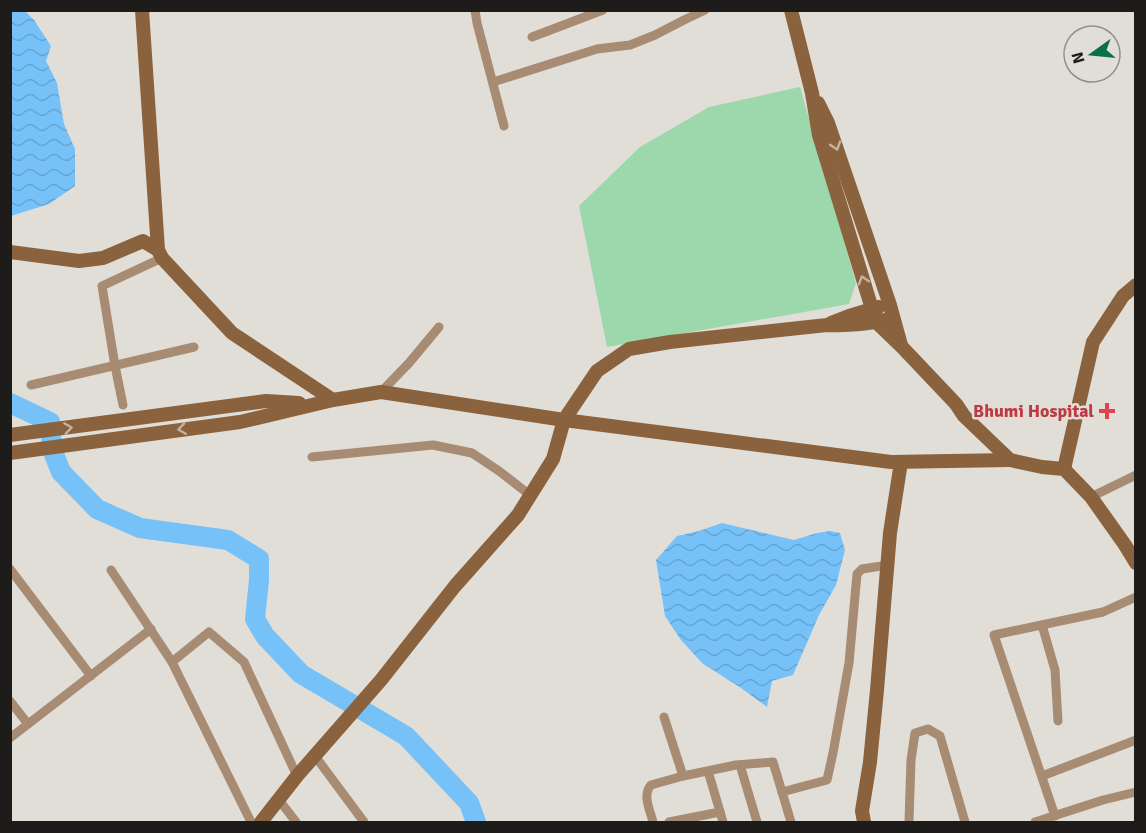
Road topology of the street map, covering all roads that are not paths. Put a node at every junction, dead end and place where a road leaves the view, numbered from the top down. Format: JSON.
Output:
{"nodes":[{"id":1,"x":142,"y":10,"type":"edge"},
{"id":2,"x":475,"y":10,"type":"edge"},
{"id":3,"x":603,"y":10,"type":"edge"},
{"id":4,"x":705,"y":10,"type":"edge"},
{"id":5,"x":791,"y":10,"type":"edge"},
{"id":6,"x":532,"y":37,"type":"dead end"},
{"id":7,"x":493,"y":82,"type":"junction"},
{"id":8,"x":812,"y":93,"type":"junction"},
{"id":9,"x":504,"y":126,"type":"dead end"},
{"id":10,"x":10,"y":252,"type":"edge"},
{"id":11,"x":160,"y":254,"type":"junction"},
{"id":12,"x":1136,"y":285,"type":"edge"},
{"id":13,"x":1129,"y":297,"type":"edge"},
{"id":14,"x":892,"y":311,"type":"junction"},
{"id":15,"x":874,"y":315,"type":"junction"},
{"id":16,"x":439,"y":327,"type":"dead end"},
{"id":17,"x":902,"y":347,"type":"junction"},
{"id":18,"x":194,"y":348,"type":"dead end"},
{"id":19,"x":115,"y":366,"type":"junction"},
{"id":20,"x":31,"y":385,"type":"dead end"},
{"id":21,"x":381,"y":392,"type":"junction"},
{"id":22,"x":333,"y":400,"type":"junction"},
{"id":23,"x":316,"y":404,"type":"junction"},
{"id":24,"x":123,"y":405,"type":"dead end"},
{"id":25,"x":564,"y":420,"type":"junction"},
{"id":26,"x":10,"y":435,"type":"edge"},
{"id":27,"x":10,"y":453,"type":"edge"},
{"id":28,"x":312,"y":457,"type":"dead end"},
{"id":29,"x":1010,"y":460,"type":"junction"},
{"id":30,"x":902,"y":462,"type":"junction"},
{"id":31,"x":1064,"y":469,"type":"junction"},
{"id":32,"x":1136,"y":475,"type":"edge"},
{"id":33,"x":530,"y":495,"type":"junction"},
{"id":34,"x":1091,"y":497,"type":"junction"},
{"id":35,"x":1136,"y":563,"type":"edge"},
{"id":36,"x":888,"y":564,"type":"junction"},
{"id":37,"x":10,"y":569,"type":"edge"},
{"id":38,"x":111,"y":570,"type":"dead end"},
{"id":39,"x":1136,"y":597,"type":"edge"},
{"id":40,"x":1042,"y":625,"type":"junction"},
{"id":41,"x":150,"y":629,"type":"junction"},
{"id":42,"x":172,"y":662,"type":"junction"},
{"id":43,"x":91,"y":676,"type":"junction"},
{"id":44,"x":10,"y":701,"type":"edge"},
{"id":45,"x":664,"y":717,"type":"dead end"},
{"id":46,"x":1058,"y":721,"type":"dead end"},
{"id":47,"x":28,"y":724,"type":"junction"},
{"id":48,"x":10,"y":738,"type":"edge"},
{"id":49,"x":1136,"y":740,"type":"edge"},
{"id":50,"x":315,"y":756,"type":"junction"},
{"id":51,"x":740,"y":765,"type":"junction"},
{"id":52,"x":708,"y":771,"type":"junction"},
{"id":53,"x":297,"y":776,"type":"junction"},
{"id":54,"x":683,"y":776,"type":"junction"},
{"id":55,"x":1042,"y":776,"type":"junction"},
{"id":56,"x":782,"y":792,"type":"junction"},
{"id":57,"x":1136,"y":792,"type":"edge"},
{"id":58,"x":279,"y":800,"type":"junction"},
{"id":59,"x":720,"y":812,"type":"junction"},
{"id":60,"x":1055,"y":816,"type":"junction"},
{"id":61,"x":251,"y":822,"type":"edge"},
{"id":62,"x":261,"y":822,"type":"edge"},
{"id":63,"x":296,"y":822,"type":"edge"},
{"id":64,"x":364,"y":822,"type":"edge"},
{"id":65,"x":652,"y":822,"type":"edge"},
{"id":66,"x":669,"y":822,"type":"edge"},
{"id":67,"x":723,"y":822,"type":"edge"},
{"id":68,"x":757,"y":822,"type":"edge"},
{"id":69,"x":791,"y":822,"type":"edge"},
{"id":70,"x":864,"y":822,"type":"edge"},
{"id":71,"x":909,"y":822,"type":"edge"},
{"id":72,"x":965,"y":822,"type":"edge"},
{"id":73,"x":1035,"y":822,"type":"edge"}],
"edges":[{"from":1,"to":11,"type":"street"},
{"from":2,"to":7,"type":"street"},
{"from":3,"to":6,"type":"street"},
{"from":4,"to":7,"type":"street"},
{"from":5,"to":8,"type":"street"},
{"from":7,"to":9,"type":"street"},
{"from":8,"to":14,"type":"street","one_way":true},
{"from":15,"to":8,"type":"street","one_way":true},
{"from":10,"to":11,"type":"street"},
{"from":11,"to":19,"type":"street"},
{"from":11,"to":22,"type":"street"},
{"from":12,"to":13,"type":"street"},
{"from":13,"to":31,"type":"street"},
{"from":14,"to":15,"type":"street"},
{"from":14,"to":17,"type":"street"},
{"from":15,"to":17,"type":"street"},
{"from":15,"to":25,"type":"street"},
{"from":16,"to":21,"type":"street"},
{"from":17,"to":29,"type":"street"},
{"from":18,"to":19,"type":"street"},
{"from":19,"to":20,"type":"street"},
{"from":19,"to":24,"type":"street"},
{"from":21,"to":22,"type":"street"},
{"from":21,"to":25,"type":"street"},
{"from":22,"to":23,"type":"street"},
{"from":26,"to":23,"type":"street","one_way":true},
{"from":23,"to":27,"type":"street","one_way":true},
{"from":25,"to":30,"type":"street"},
{"from":25,"to":33,"type":"street"},
{"from":28,"to":33,"type":"street"},
{"from":29,"to":30,"type":"street"},
{"from":29,"to":31,"type":"street"},
{"from":30,"to":36,"type":"street"},
{"from":31,"to":34,"type":"street"},
{"from":32,"to":34,"type":"street"},
{"from":33,"to":50,"type":"street"},
{"from":34,"to":35,"type":"street"},
{"from":36,"to":56,"type":"street"},
{"from":36,"to":70,"type":"street"},
{"from":37,"to":43,"type":"street"},
{"from":38,"to":41,"type":"street"},
{"from":39,"to":40,"type":"street"},
{"from":40,"to":46,"type":"street"},
{"from":40,"to":55,"type":"street"},
{"from":41,"to":42,"type":"street"},
{"from":41,"to":43,"type":"street"},
{"from":42,"to":53,"type":"street"},
{"from":42,"to":61,"type":"street"},
{"from":43,"to":47,"type":"street"},
{"from":44,"to":47,"type":"street"},
{"from":45,"to":54,"type":"street"},
{"from":47,"to":48,"type":"street"},
{"from":49,"to":55,"type":"street"},
{"from":50,"to":53,"type":"street"},
{"from":50,"to":64,"type":"street"},
{"from":51,"to":52,"type":"street"},
{"from":51,"to":56,"type":"street"},
{"from":51,"to":68,"type":"street"},
{"from":52,"to":54,"type":"street"},
{"from":52,"to":59,"type":"street"},
{"from":53,"to":58,"type":"street"},
{"from":54,"to":65,"type":"street"},
{"from":55,"to":60,"type":"street"},
{"from":56,"to":69,"type":"street"},
{"from":57,"to":60,"type":"street"},
{"from":58,"to":62,"type":"street"},
{"from":58,"to":63,"type":"street"},
{"from":59,"to":66,"type":"street"},
{"from":59,"to":67,"type":"street"},
{"from":60,"to":73,"type":"street"},
{"from":71,"to":72,"type":"street"}]}
